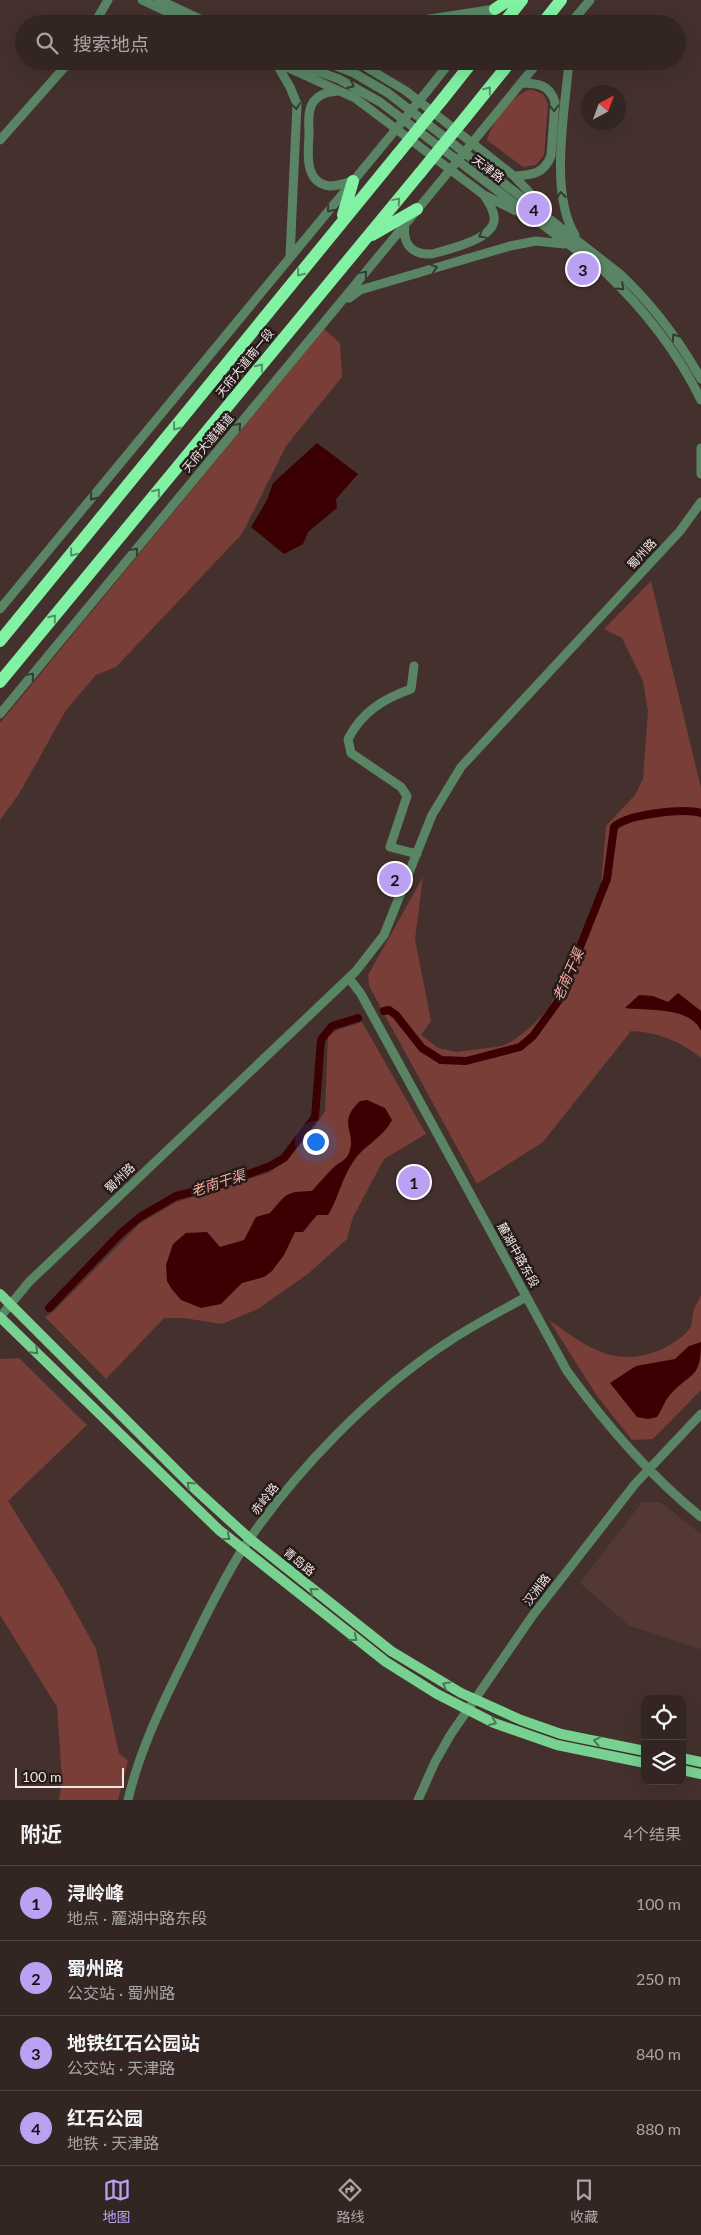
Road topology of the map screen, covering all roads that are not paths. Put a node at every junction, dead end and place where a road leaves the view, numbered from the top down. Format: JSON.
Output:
{"nodes":[{"id":1,"x":108,"y":0,"type":"edge"},
{"id":2,"x":142,"y":0,"type":"edge"},
{"id":3,"x":159,"y":0,"type":"edge"},
{"id":4,"x":509,"y":0,"type":"edge"},
{"id":5,"x":522,"y":0,"type":"edge"},
{"id":6,"x":590,"y":0,"type":"edge"},
{"id":7,"x":498,"y":4,"type":"edge"},
{"id":8,"x":558,"y":4,"type":"edge"},
{"id":9,"x":99,"y":15,"type":"edge"},
{"id":10,"x":174,"y":15,"type":"edge"},
{"id":11,"x":192,"y":15,"type":"edge"},
{"id":12,"x":443,"y":15,"type":"edge"},
{"id":13,"x":489,"y":15,"type":"edge"},
{"id":14,"x":510,"y":15,"type":"edge"},
{"id":15,"x":549,"y":15,"type":"edge"},
{"id":16,"x":578,"y":15,"type":"edge"},
{"id":17,"x":62,"y":70,"type":"edge"},
{"id":18,"x":279,"y":70,"type":"edge"},
{"id":19,"x":293,"y":70,"type":"edge"},
{"id":20,"x":314,"y":70,"type":"edge"},
{"id":21,"x":346,"y":70,"type":"edge"},
{"id":22,"x":376,"y":70,"type":"edge"},
{"id":23,"x":445,"y":70,"type":"edge"},
{"id":24,"x":466,"y":70,"type":"edge"},
{"id":25,"x":504,"y":70,"type":"edge"},
{"id":26,"x":532,"y":70,"type":"edge"},
{"id":27,"x":568,"y":70,"type":"edge"},
{"id":28,"x":522,"y":83,"type":"junction"},
{"id":29,"x":341,"y":90,"type":"junction"},
{"id":30,"x":0,"y":140,"type":"edge"},
{"id":31,"x":514,"y":176,"type":"junction"},
{"id":32,"x":353,"y":181,"type":"junction"},
{"id":33,"x":484,"y":194,"type":"junction"},
{"id":34,"x":417,"y":209,"type":"junction"},
{"id":35,"x":342,"y":220,"type":"junction"},
{"id":36,"x":536,"y":221,"type":"junction"},
{"id":37,"x":405,"y":225,"type":"junction"},
{"id":38,"x":564,"y":229,"type":"junction"},
{"id":39,"x":365,"y":239,"type":"junction"},
{"id":40,"x":575,"y":243,"type":"junction"},
{"id":41,"x":290,"y":258,"type":"junction"},
{"id":42,"x":340,"y":303,"type":"junction"},
{"id":43,"x":701,"y":379,"type":"edge"},
{"id":44,"x":701,"y":400,"type":"edge"},
{"id":45,"x":701,"y":448,"type":"edge"},
{"id":46,"x":701,"y":474,"type":"edge"},
{"id":47,"x":701,"y":502,"type":"edge"},
{"id":48,"x":0,"y":609,"type":"edge"},
{"id":49,"x":0,"y":641,"type":"edge"},
{"id":50,"x":414,"y":666,"type":"dead end"},
{"id":51,"x":0,"y":682,"type":"edge"},
{"id":52,"x":0,"y":714,"type":"edge"},
{"id":53,"x":417,"y":854,"type":"junction"},
{"id":54,"x":349,"y":978,"type":"junction"},
{"id":55,"x":0,"y":1294,"type":"edge"},
{"id":56,"x":526,"y":1296,"type":"junction"},
{"id":57,"x":10,"y":1303,"type":"junction"},
{"id":58,"x":0,"y":1317,"type":"edge"},
{"id":59,"x":701,"y":1414,"type":"edge"},
{"id":60,"x":648,"y":1470,"type":"junction"},
{"id":61,"x":701,"y":1517,"type":"edge"},
{"id":62,"x":250,"y":1539,"type":"junction"},
{"id":63,"x":243,"y":1549,"type":"junction"},
{"id":64,"x":474,"y":1700,"type":"junction"},
{"id":65,"x":467,"y":1710,"type":"junction"},
{"id":66,"x":641,"y":1750,"type":"edge"},
{"id":67,"x":686,"y":1759,"type":"edge"},
{"id":68,"x":641,"y":1762,"type":"edge"},
{"id":69,"x":701,"y":1762,"type":"edge"},
{"id":70,"x":686,"y":1771,"type":"edge"},
{"id":71,"x":701,"y":1774,"type":"edge"},
{"id":72,"x":128,"y":1800,"type":"edge"},
{"id":73,"x":418,"y":1800,"type":"edge"}],
"edges":[{"from":1,"to":9,"type":"street"},
{"from":2,"to":10,"type":"street"},
{"from":3,"to":11,"type":"street"},
{"from":4,"to":7,"type":"highway"},
{"from":5,"to":14,"type":"highway"},
{"from":6,"to":16,"type":"street"},
{"from":7,"to":12,"type":"street"},
{"from":7,"to":13,"type":"street"},
{"from":8,"to":15,"type":"highway"},
{"from":17,"to":30,"type":"street"},
{"from":18,"to":41,"type":"street","one_way":true},
{"from":19,"to":29,"type":"street"},
{"from":20,"to":36,"type":"street","name":"天津路","one_way":true},
{"from":21,"to":38,"type":"street","name":"天津路"},
{"from":22,"to":31,"type":"street"},
{"from":23,"to":32,"type":"street","bridge":true},
{"from":24,"to":35,"type":"highway","name":"天府大道南一段","bridge":true},
{"from":39,"to":25,"type":"highway","name":"天府大道南一段","one_way":true,"bridge":true},
{"from":26,"to":28,"type":"street","name":"天府大道辅道"},
{"from":40,"to":27,"type":"street","one_way":true},
{"from":28,"to":31,"type":"street","one_way":true},
{"from":28,"to":34,"type":"street","name":"天府大道辅道","bridge":true},
{"from":29,"to":32,"type":"street"},
{"from":29,"to":33,"type":"street"},
{"from":31,"to":38,"type":"street"},
{"from":32,"to":35,"type":"highway"},
{"from":32,"to":41,"type":"street","one_way":true},
{"from":33,"to":36,"type":"street"},
{"from":33,"to":37,"type":"street","one_way":true},
{"from":34,"to":37,"type":"street","name":"天府大道辅道"},
{"from":34,"to":39,"type":"highway"},
{"from":35,"to":49,"type":"highway","name":"天府大道南一段","one_way":true},
{"from":36,"to":40,"type":"street","name":"天津路"},
{"from":42,"to":37,"type":"street","name":"天府大道辅道","one_way":true},
{"from":38,"to":40,"type":"street","name":"天津路"},
{"from":51,"to":39,"type":"highway","name":"天府大道南一段","one_way":true},
{"from":42,"to":40,"type":"street","one_way":true},
{"from":43,"to":40,"type":"street","name":"天津路","one_way":true},
{"from":40,"to":44,"type":"street","name":"天津路","one_way":true},
{"from":41,"to":48,"type":"street","one_way":true},
{"from":52,"to":42,"type":"street","name":"天府大道辅道","one_way":true},
{"from":45,"to":46,"type":"street"},
{"from":47,"to":53,"type":"street","name":"蜀州路"},
{"from":50,"to":53,"type":"street"},
{"from":53,"to":54,"type":"street","name":"蜀州路"},
{"from":54,"to":56,"type":"street","name":"麓湖中路东段"},
{"from":54,"to":57,"type":"street","name":"蜀州路"},
{"from":55,"to":57,"type":"main road","name":"青岛路"},
{"from":56,"to":60,"type":"street","name":"麓湖中路东段"},
{"from":56,"to":62,"type":"street","name":"赤岭路"},
{"from":57,"to":58,"type":"street","name":"蜀州路"},
{"from":62,"to":57,"type":"main road","name":"青岛路","one_way":true},
{"from":58,"to":63,"type":"main road","name":"青岛路","one_way":true},
{"from":59,"to":60,"type":"street","name":"汉洲路"},
{"from":60,"to":61,"type":"street","name":"麓湖中路东段"},
{"from":60,"to":64,"type":"street","name":"汉洲路"},
{"from":62,"to":63,"type":"street","name":"赤岭路"},
{"from":64,"to":62,"type":"main road","name":"青岛路","one_way":true},
{"from":63,"to":65,"type":"main road","name":"青岛路","one_way":true},
{"from":63,"to":72,"type":"street","name":"赤岭路"},
{"from":64,"to":65,"type":"street","name":"汉洲路"},
{"from":66,"to":64,"type":"main road","name":"青岛路","one_way":true},
{"from":65,"to":68,"type":"main road","name":"青岛路","one_way":true},
{"from":65,"to":73,"type":"street","name":"汉洲路"},
{"from":67,"to":69,"type":"main road"},
{"from":70,"to":71,"type":"main road"}]}
